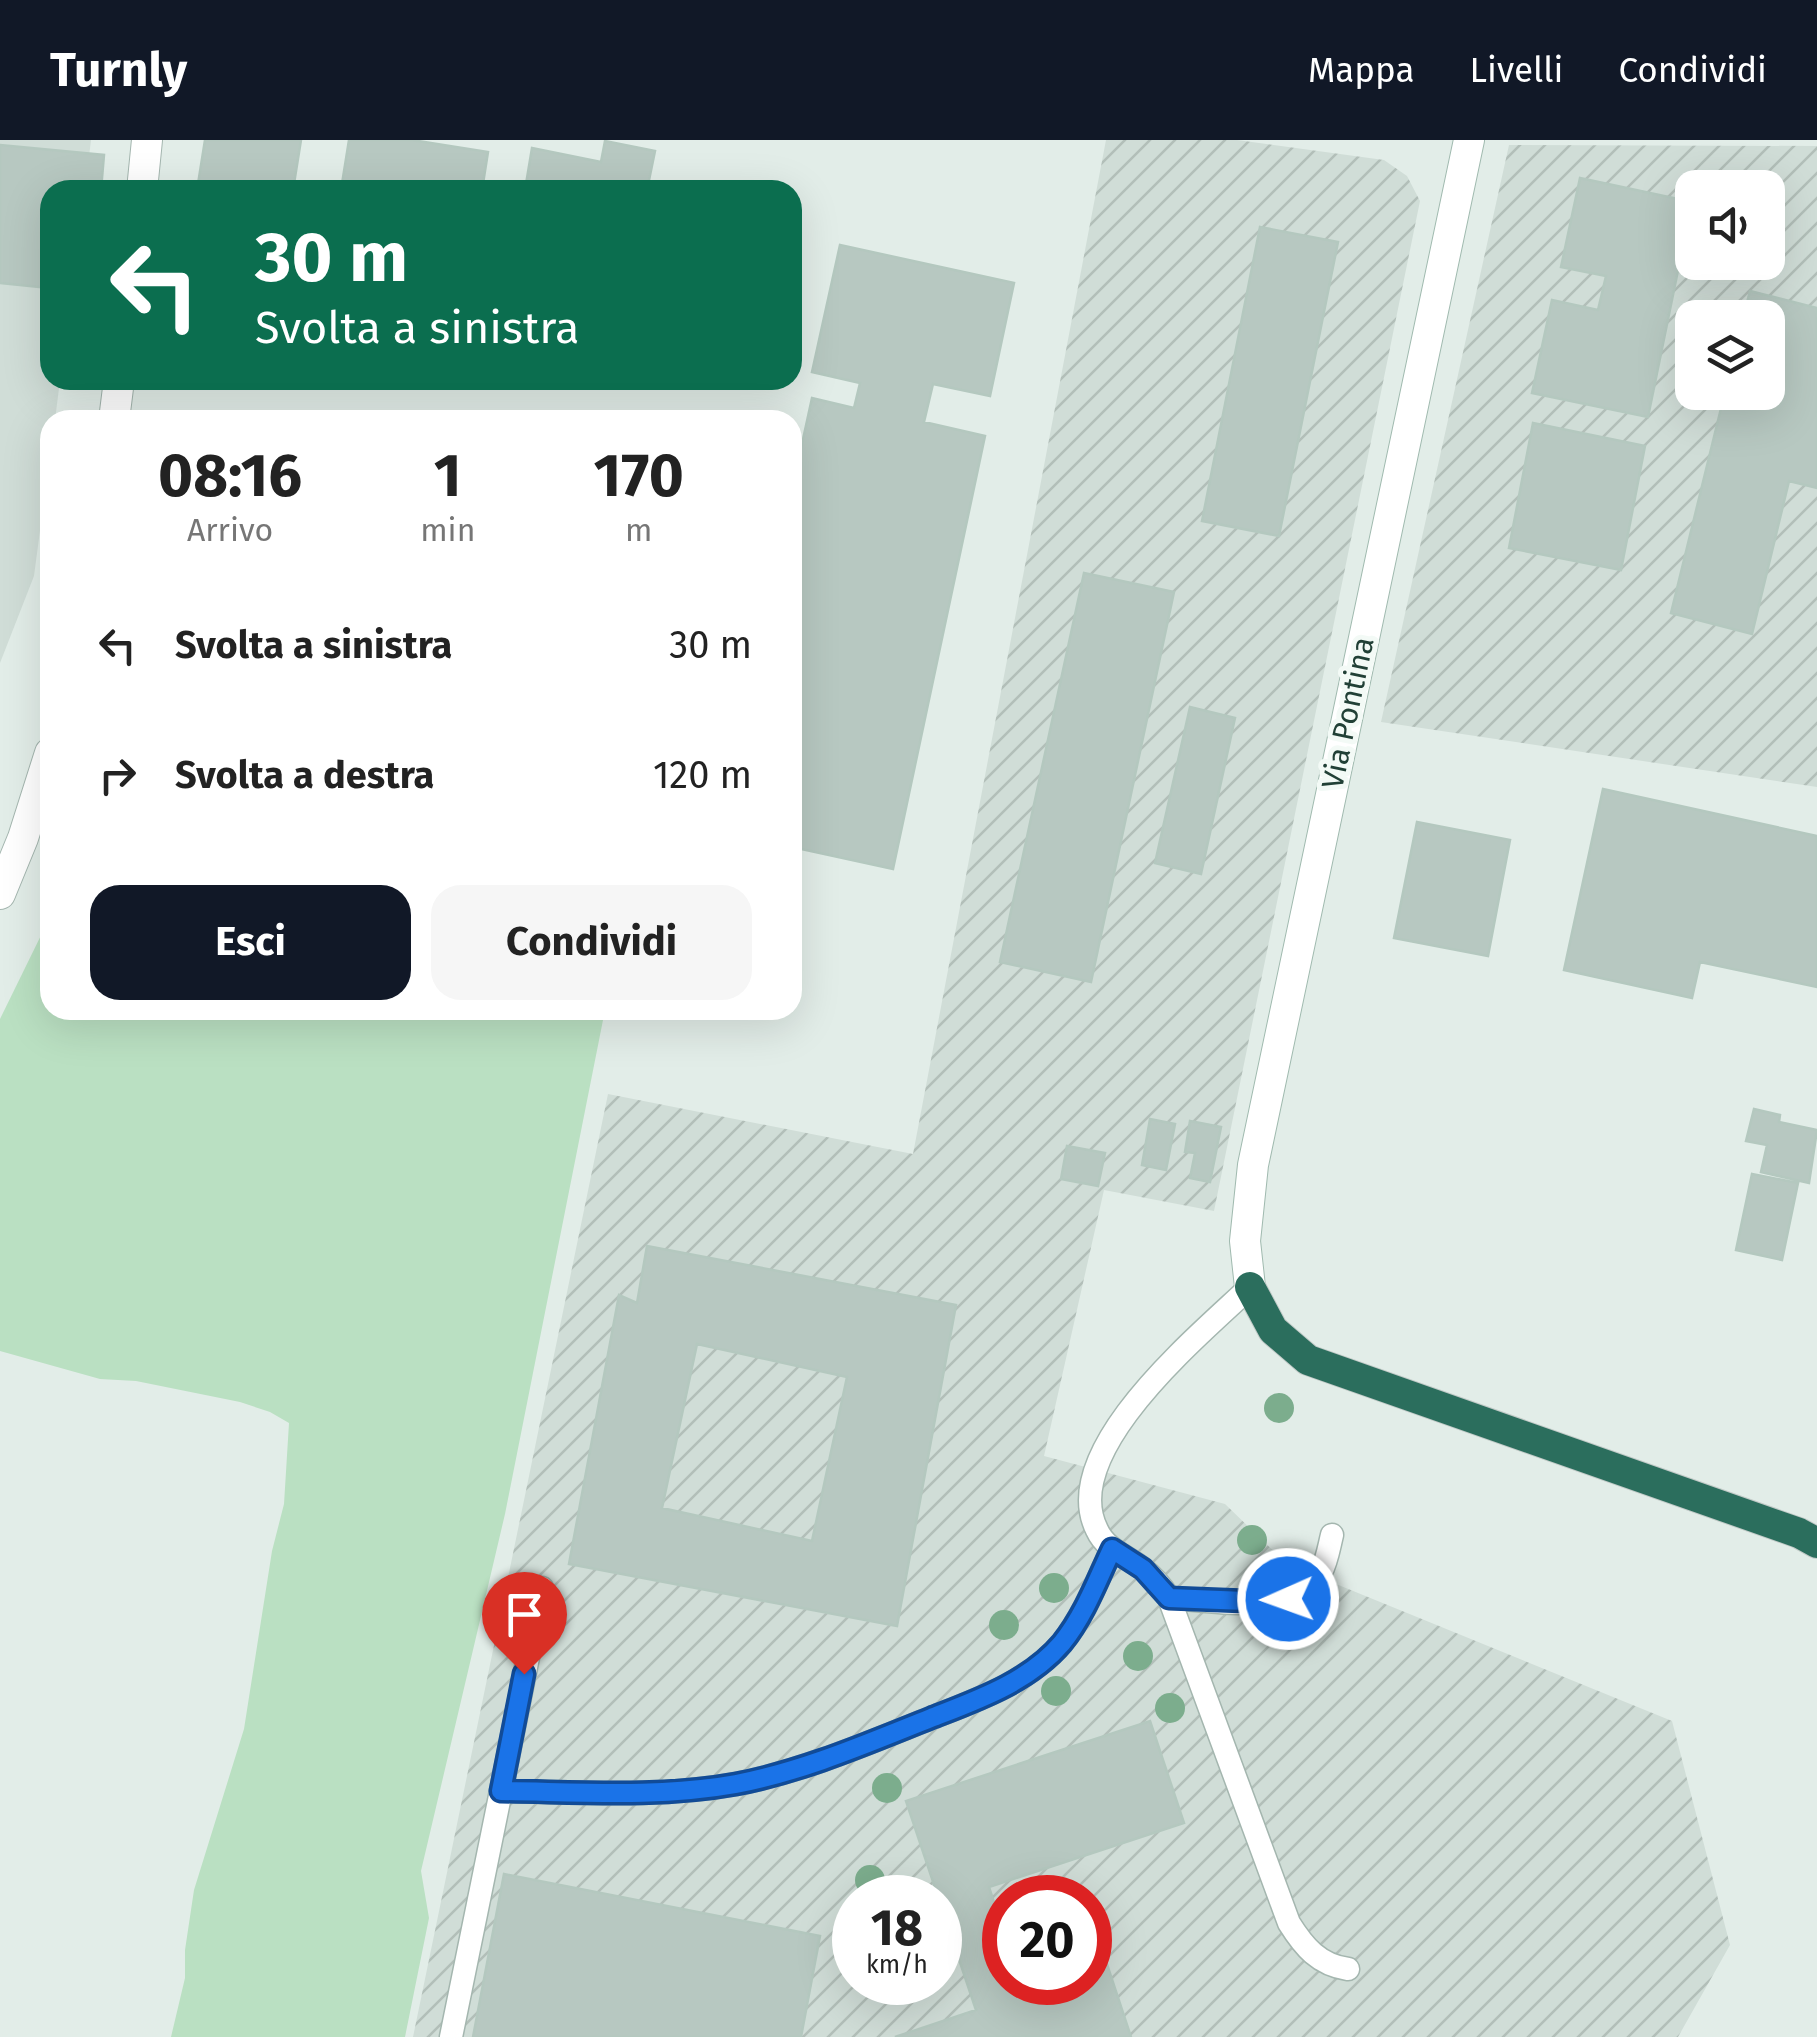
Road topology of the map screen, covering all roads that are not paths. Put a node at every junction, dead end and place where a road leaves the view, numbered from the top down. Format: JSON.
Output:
{"nodes":[{"id":1,"x":147,"y":140,"type":"edge"},
{"id":2,"x":1468,"y":140,"type":"edge"},
{"id":3,"x":143,"y":180,"type":"edge"},
{"id":4,"x":40,"y":784,"type":"edge"},
{"id":5,"x":0,"y":894,"type":"edge"},
{"id":6,"x":1250,"y":1288,"type":"junction"},
{"id":7,"x":1332,"y":1534,"type":"dead end"},
{"id":8,"x":1817,"y":1542,"type":"edge"},
{"id":9,"x":1112,"y":1549,"type":"junction"},
{"id":10,"x":542,"y":1588,"type":"dead end"},
{"id":11,"x":1169,"y":1598,"type":"junction"},
{"id":12,"x":501,"y":1791,"type":"junction"},
{"id":13,"x":1348,"y":1969,"type":"dead end"},
{"id":14,"x":451,"y":2037,"type":"edge"}],
"edges":[{"from":1,"to":3,"type":"street"},
{"from":2,"to":6,"type":"street","name":"Via Pontina"},
{"from":4,"to":5,"type":"street"},
{"from":6,"to":8,"type":"highway"},
{"from":6,"to":9,"type":"lane"},
{"from":7,"to":11,"type":"lane"},
{"from":9,"to":11,"type":"lane"},
{"from":9,"to":12,"type":"lane"},
{"from":10,"to":12,"type":"lane"},
{"from":11,"to":13,"type":"lane"},
{"from":12,"to":14,"type":"lane"}]}
